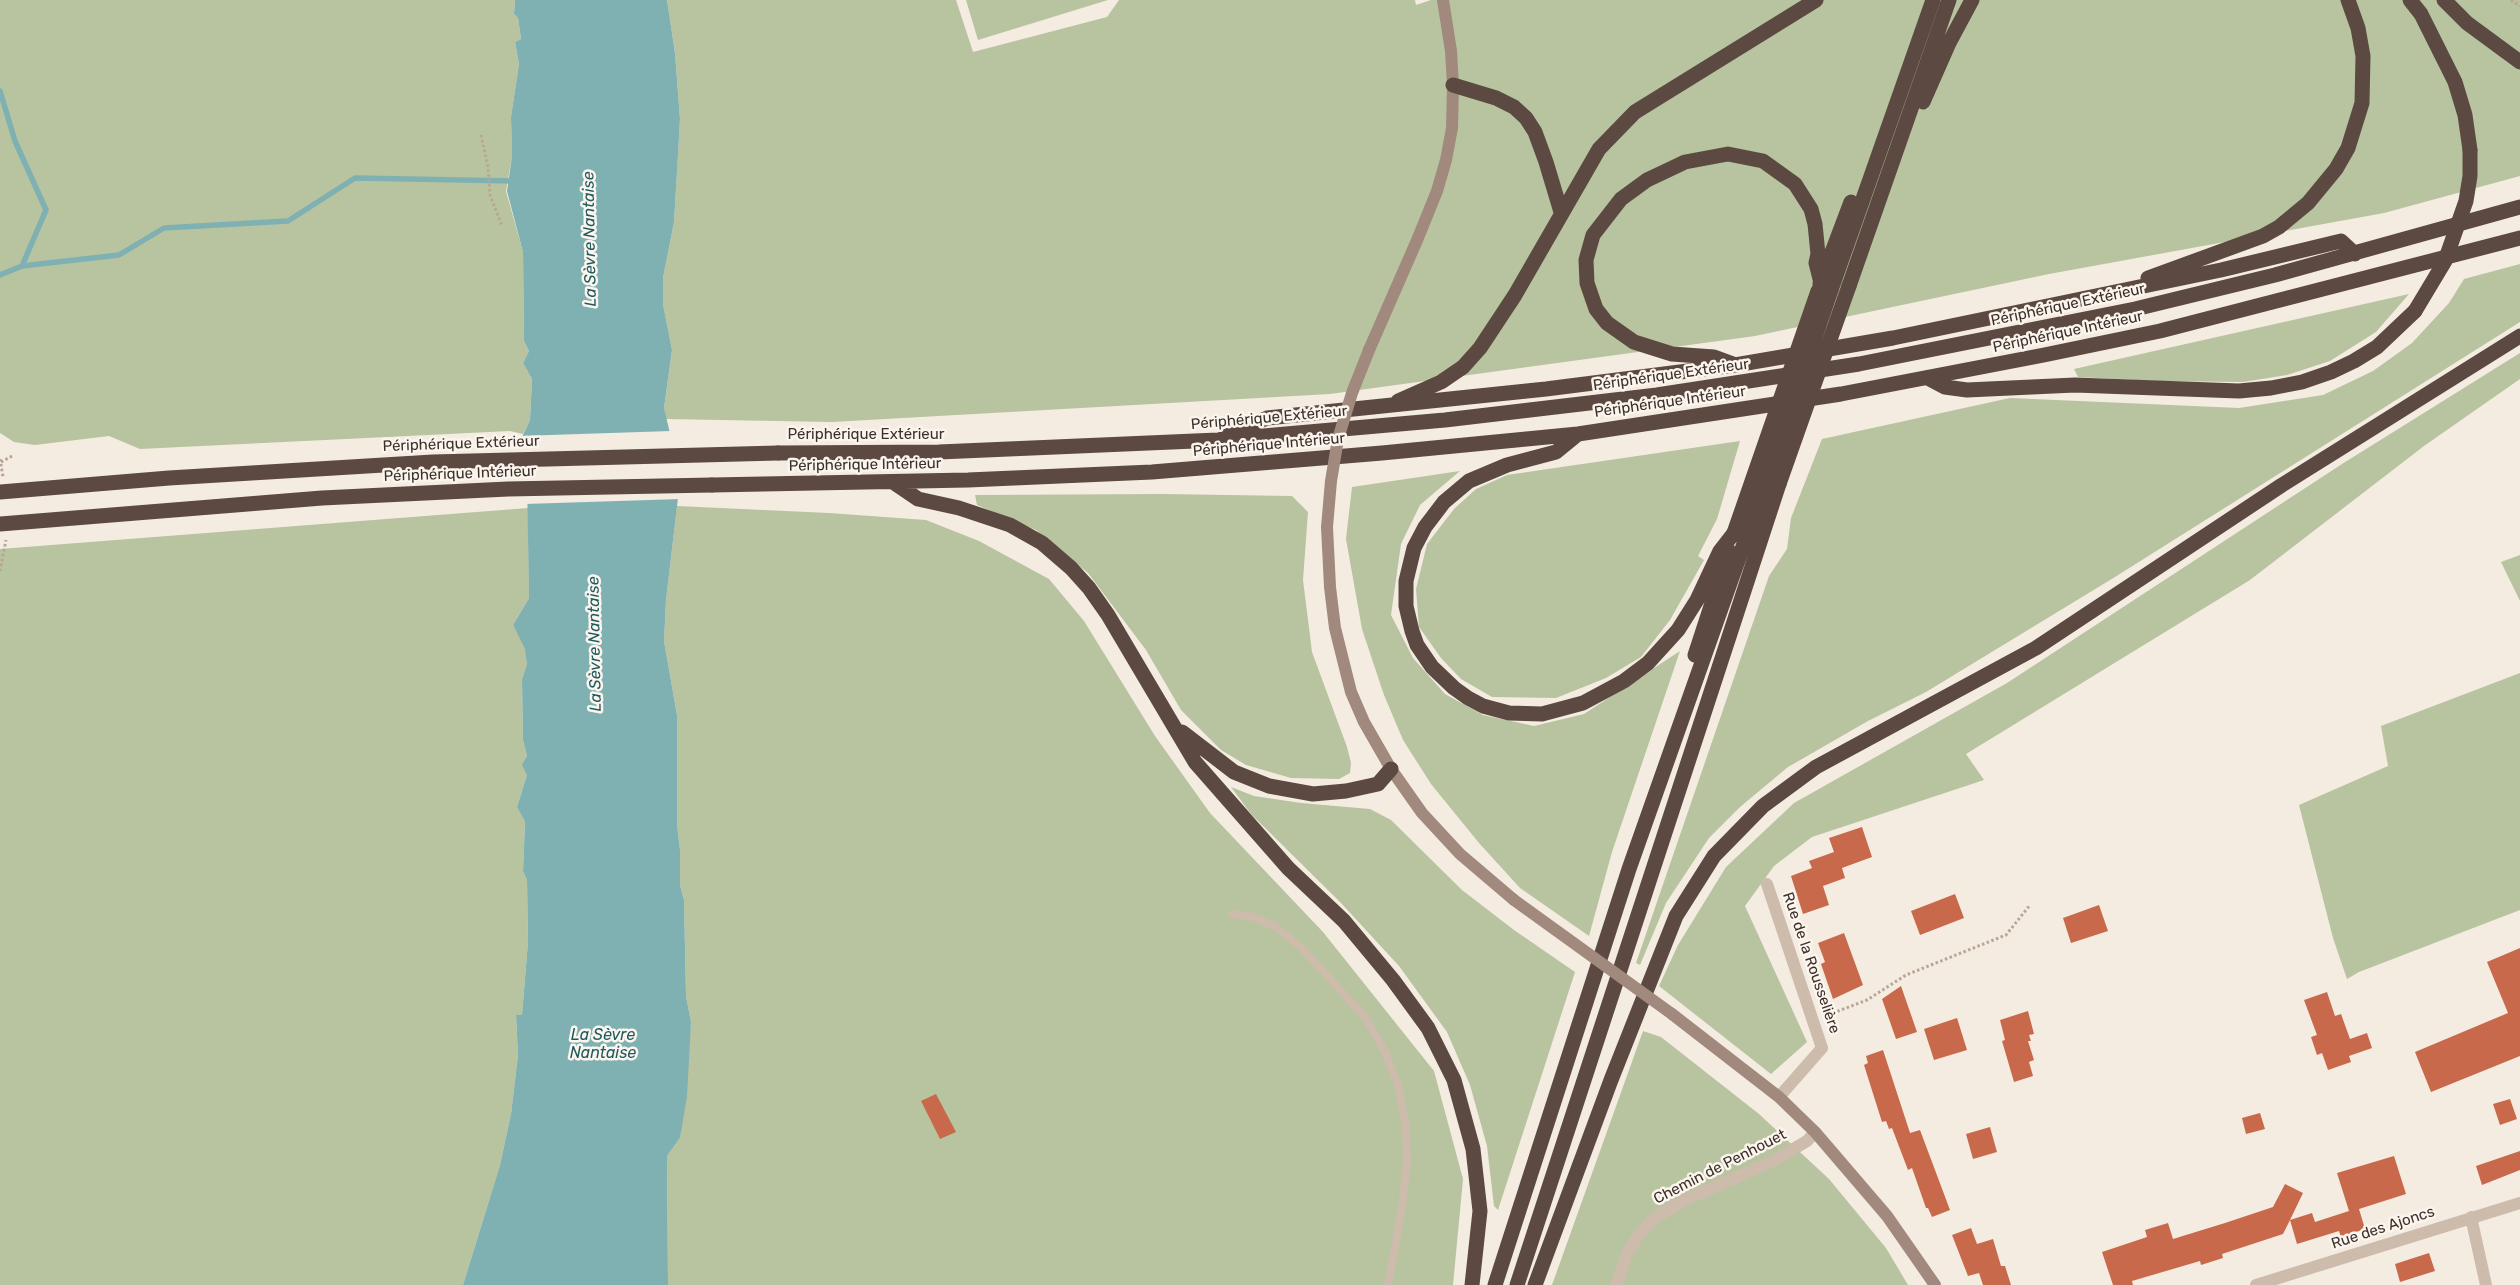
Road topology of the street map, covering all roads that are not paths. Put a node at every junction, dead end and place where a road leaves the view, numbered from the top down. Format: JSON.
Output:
{"nodes":[{"id":1,"x":1443,"y":0,"type":"edge"},
{"id":2,"x":1816,"y":0,"type":"edge"},
{"id":3,"x":1933,"y":0,"type":"edge"},
{"id":4,"x":1949,"y":0,"type":"edge"},
{"id":5,"x":1972,"y":0,"type":"edge"},
{"id":6,"x":2348,"y":0,"type":"edge"},
{"id":7,"x":2410,"y":0,"type":"edge"},
{"id":8,"x":2444,"y":0,"type":"edge"},
{"id":9,"x":2520,"y":62,"type":"edge"},
{"id":10,"x":1453,"y":85,"type":"junction"},
{"id":11,"x":1907,"y":119,"type":"junction"},
{"id":12,"x":2520,"y":207,"type":"edge"},
{"id":13,"x":1562,"y":212,"type":"junction"},
{"id":14,"x":2520,"y":238,"type":"edge"},
{"id":15,"x":2355,"y":254,"type":"junction"},
{"id":16,"x":1823,"y":288,"type":"junction"},
{"id":17,"x":2132,"y":289,"type":"junction"},
{"id":18,"x":2520,"y":336,"type":"edge"},
{"id":19,"x":1735,"y":365,"type":"junction"},
{"id":20,"x":1928,"y":378,"type":"junction"},
{"id":21,"x":1388,"y":407,"type":"junction"},
{"id":22,"x":1578,"y":434,"type":"junction"},
{"id":23,"x":1218,"y":440,"type":"junction"},
{"id":24,"x":893,"y":482,"type":"junction"},
{"id":25,"x":0,"y":492,"type":"edge"},
{"id":26,"x":0,"y":524,"type":"edge"},
{"id":27,"x":1734,"y":533,"type":"junction"},
{"id":28,"x":1177,"y":728,"type":"junction"},
{"id":29,"x":1391,"y":769,"type":"junction"},
{"id":30,"x":1630,"y":869,"type":"junction"},
{"id":31,"x":1767,"y":884,"type":"dead end"},
{"id":32,"x":1232,"y":914,"type":"dead end"},
{"id":33,"x":1779,"y":1097,"type":"junction"},
{"id":34,"x":1815,"y":1132,"type":"junction"},
{"id":35,"x":2520,"y":1202,"type":"edge"},
{"id":36,"x":2471,"y":1217,"type":"junction"},
{"id":37,"x":1388,"y":1285,"type":"edge"},
{"id":38,"x":1472,"y":1285,"type":"edge"},
{"id":39,"x":1495,"y":1285,"type":"edge"},
{"id":40,"x":1517,"y":1285,"type":"edge"},
{"id":41,"x":1535,"y":1285,"type":"edge"},
{"id":42,"x":1616,"y":1285,"type":"edge"},
{"id":43,"x":1934,"y":1285,"type":"edge"},
{"id":44,"x":2256,"y":1285,"type":"edge"},
{"id":45,"x":2486,"y":1285,"type":"edge"}],
"edges":[{"from":1,"to":10,"type":"street"},
{"from":2,"to":13,"type":"highway"},
{"from":3,"to":16,"type":"highway"},
{"from":4,"to":11,"type":"highway"},
{"from":5,"to":11,"type":"highway"},
{"from":6,"to":17,"type":"highway"},
{"from":7,"to":20,"type":"highway","bridge":true},
{"from":8,"to":9,"type":"highway"},
{"from":10,"to":13,"type":"highway"},
{"from":10,"to":29,"type":"street","bridge":true},
{"from":11,"to":40,"type":"highway","bridge":true},
{"from":12,"to":15,"type":"highway","name":"Périphérique Extérieur"},
{"from":13,"to":21,"type":"highway"},
{"from":14,"to":20,"type":"highway","name":"Périphérique Intérieur"},
{"from":15,"to":17,"type":"highway"},
{"from":15,"to":23,"type":"highway","name":"Périphérique Extérieur"},
{"from":16,"to":19,"type":"highway"},
{"from":16,"to":27,"type":"highway","bridge":true},
{"from":16,"to":30,"type":"highway","bridge":true},
{"from":17,"to":19,"type":"highway"},
{"from":18,"to":41,"type":"highway"},
{"from":19,"to":21,"type":"highway"},
{"from":20,"to":22,"type":"highway","name":"Périphérique Intérieur"},
{"from":21,"to":23,"type":"highway"},
{"from":22,"to":24,"type":"highway","name":"Périphérique Intérieur"},
{"from":22,"to":27,"type":"highway"},
{"from":23,"to":25,"type":"highway","name":"Périphérique Extérieur","bridge":true},
{"from":24,"to":26,"type":"highway","name":"Périphérique Intérieur","bridge":true},
{"from":24,"to":28,"type":"highway"},
{"from":27,"to":30,"type":"highway"},
{"from":28,"to":29,"type":"highway"},
{"from":28,"to":38,"type":"highway"},
{"from":29,"to":33,"type":"street","bridge":true},
{"from":30,"to":39,"type":"highway"},
{"from":31,"to":33,"type":"street","name":"Rue de la Rousselière"},
{"from":32,"to":37,"type":"lane"},
{"from":33,"to":34,"type":"street"},
{"from":34,"to":42,"type":"street","name":"Chemin de Penhouet"},
{"from":34,"to":43,"type":"street"},
{"from":35,"to":36,"type":"street","name":"Rue des Ajoncs"},
{"from":36,"to":44,"type":"street","name":"Rue des Ajoncs"},
{"from":36,"to":45,"type":"street"}]}
